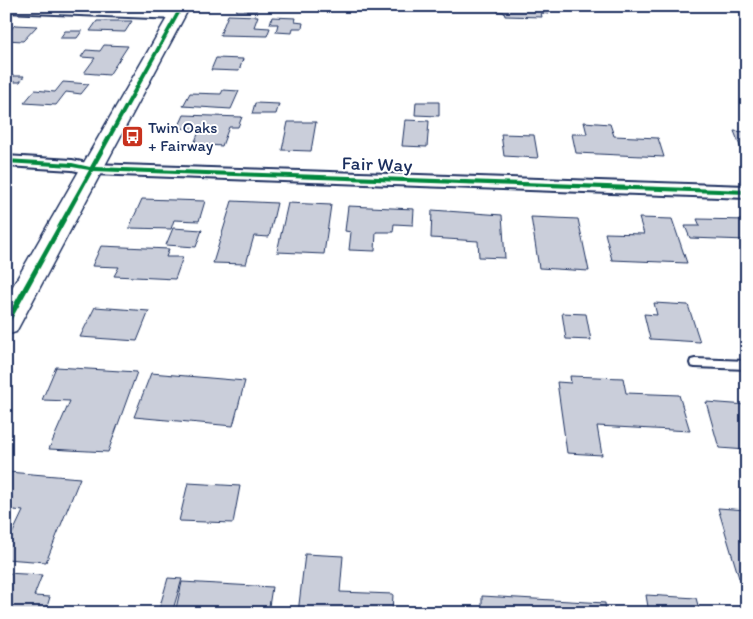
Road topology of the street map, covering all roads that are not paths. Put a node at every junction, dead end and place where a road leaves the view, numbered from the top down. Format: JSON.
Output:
{"nodes":[{"id":1,"x":6,"y":8,"type":"edge"},
{"id":2,"x":180,"y":11,"type":"edge"},
{"id":3,"x":6,"y":161,"type":"edge"},
{"id":4,"x":92,"y":169,"type":"junction"},
{"id":5,"x":746,"y":194,"type":"edge"},
{"id":6,"x":6,"y":324,"type":"edge"},
{"id":7,"x":695,"y":363,"type":"dead end"},
{"id":8,"x":747,"y":365,"type":"edge"}],
"edges":[{"from":1,"to":2,"type":"street"},
{"from":2,"to":4,"type":"street"},
{"from":3,"to":4,"type":"street","name":"Fair Way"},
{"from":4,"to":5,"type":"street","name":"Fair Way"},
{"from":4,"to":6,"type":"street"},
{"from":7,"to":8,"type":"lane"}]}
